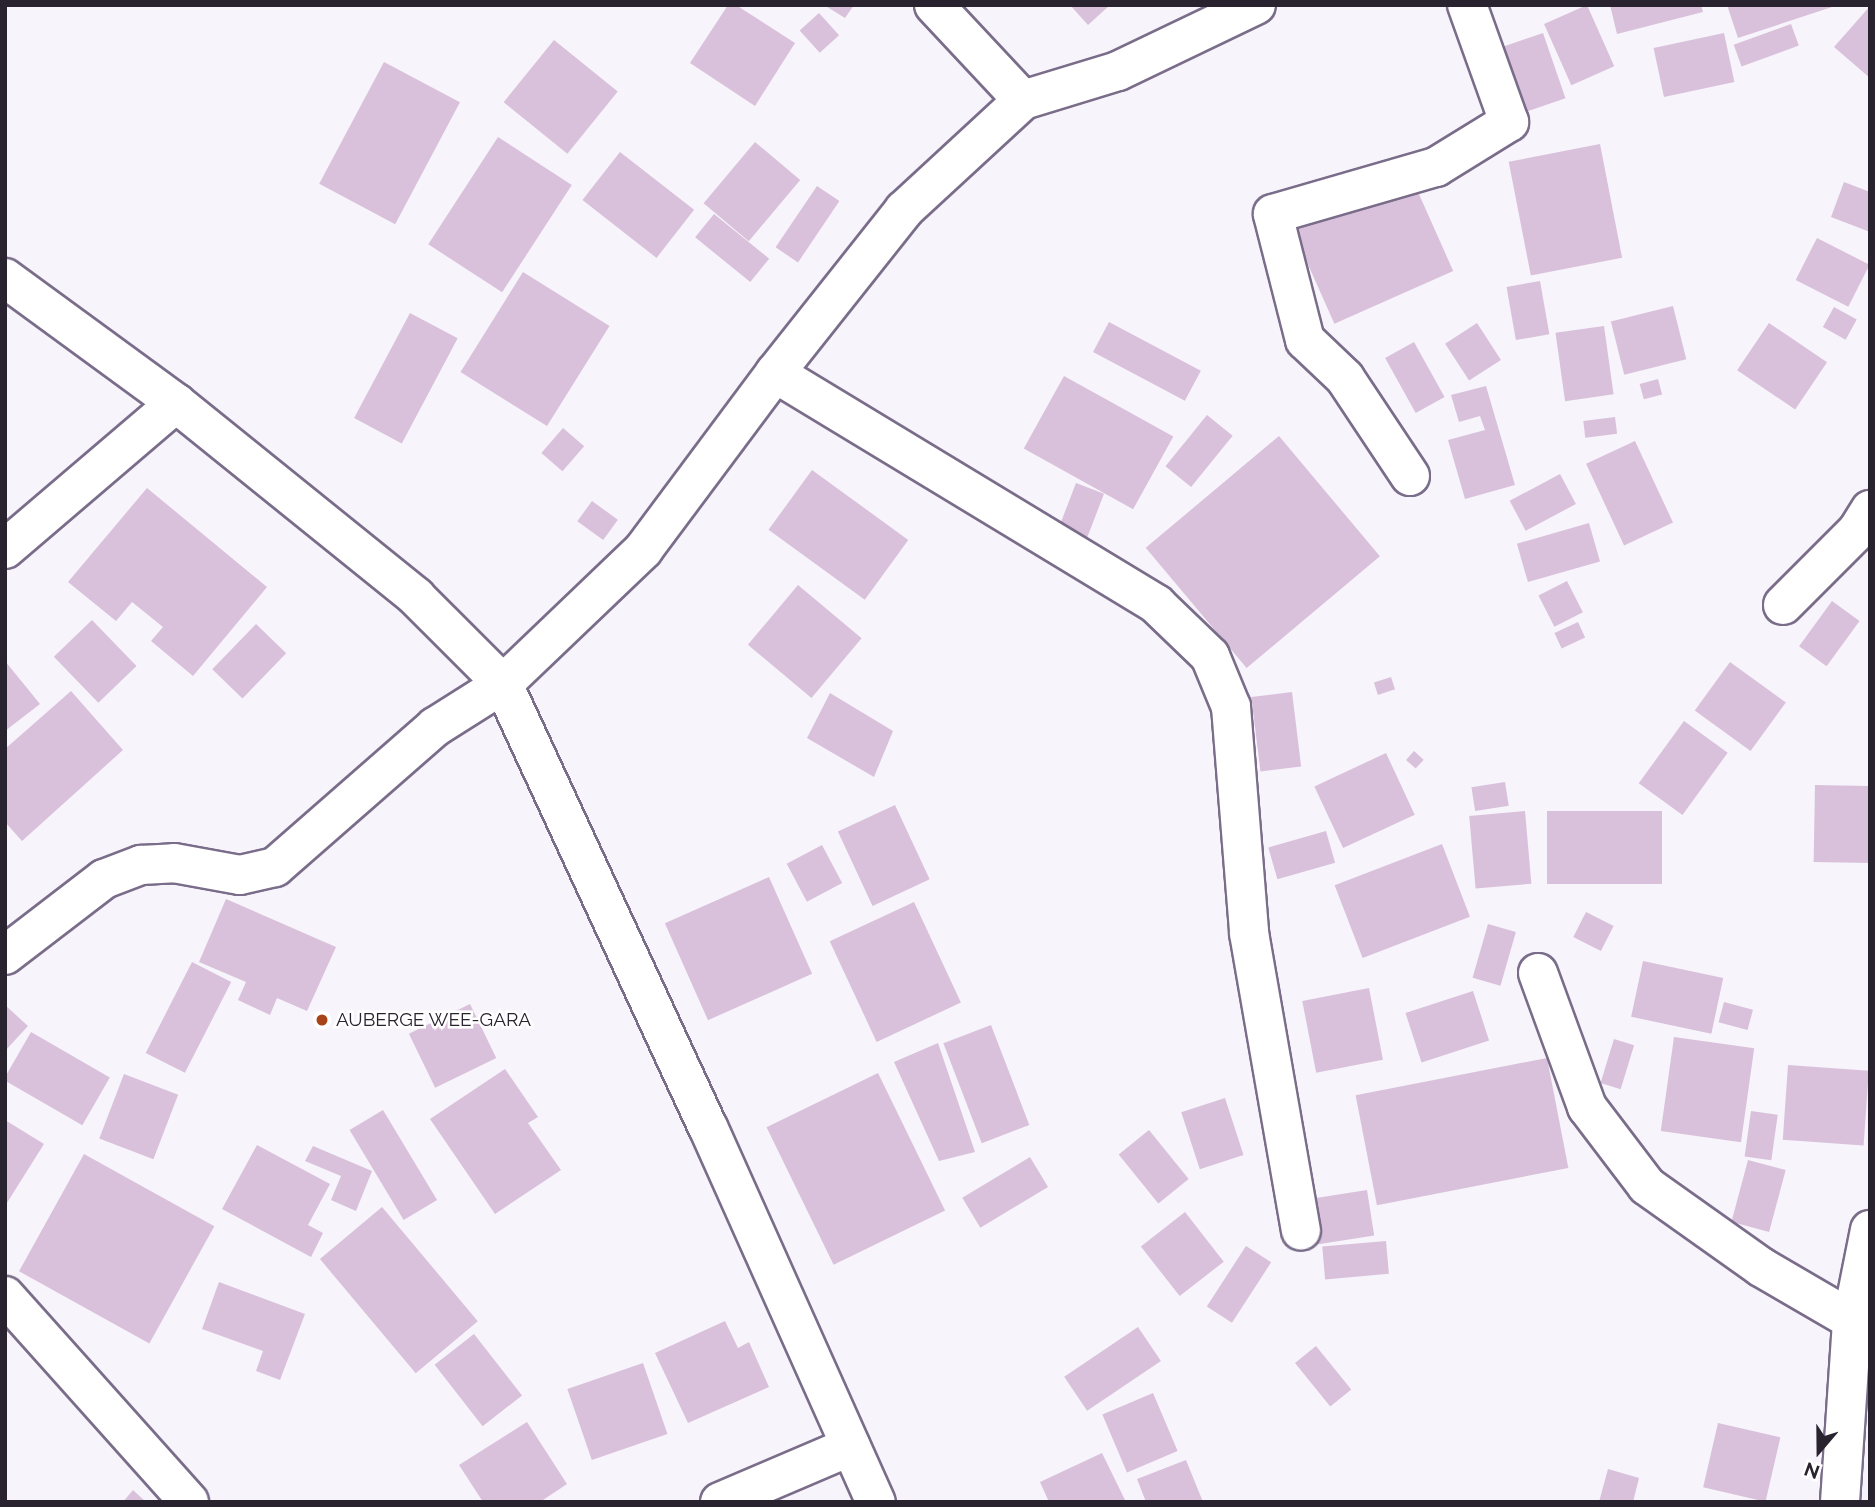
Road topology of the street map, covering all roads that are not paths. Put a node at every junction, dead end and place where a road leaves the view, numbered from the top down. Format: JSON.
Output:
{"nodes":[{"id":1,"x":934,"y":5,"type":"edge"},
{"id":2,"x":1256,"y":5,"type":"edge"},
{"id":3,"x":1467,"y":5,"type":"edge"},
{"id":4,"x":1023,"y":100,"type":"junction"},
{"id":5,"x":5,"y":278,"type":"edge"},
{"id":6,"x":775,"y":373,"type":"junction"},
{"id":7,"x":177,"y":403,"type":"junction"},
{"id":8,"x":1410,"y":476,"type":"dead end"},
{"id":9,"x":1870,"y":510,"type":"edge"},
{"id":10,"x":5,"y":549,"type":"edge"},
{"id":11,"x":1783,"y":605,"type":"dead end"},
{"id":12,"x":503,"y":684,"type":"junction"},
{"id":13,"x":5,"y":955,"type":"edge"},
{"id":14,"x":1538,"y":973,"type":"dead end"},
{"id":15,"x":1301,"y":1230,"type":"dead end"},
{"id":16,"x":1870,"y":1230,"type":"edge"},
{"id":17,"x":5,"y":1296,"type":"edge"},
{"id":18,"x":1861,"y":1318,"type":"edge"},
{"id":19,"x":851,"y":1446,"type":"junction"},
{"id":20,"x":189,"y":1502,"type":"edge"},
{"id":21,"x":720,"y":1502,"type":"edge"},
{"id":22,"x":876,"y":1502,"type":"edge"},
{"id":23,"x":1840,"y":1502,"type":"edge"}],
"edges":[{"from":1,"to":4,"type":"street"},
{"from":2,"to":4,"type":"street"},
{"from":3,"to":8,"type":"street"},
{"from":4,"to":6,"type":"street"},
{"from":5,"to":7,"type":"street"},
{"from":6,"to":12,"type":"street"},
{"from":6,"to":15,"type":"street"},
{"from":7,"to":10,"type":"street"},
{"from":7,"to":12,"type":"street"},
{"from":9,"to":11,"type":"street"},
{"from":12,"to":13,"type":"street"},
{"from":12,"to":19,"type":"street"},
{"from":14,"to":18,"type":"street"},
{"from":16,"to":18,"type":"street"},
{"from":17,"to":20,"type":"street"},
{"from":18,"to":23,"type":"street"},
{"from":19,"to":21,"type":"street"},
{"from":19,"to":22,"type":"street"}]}
